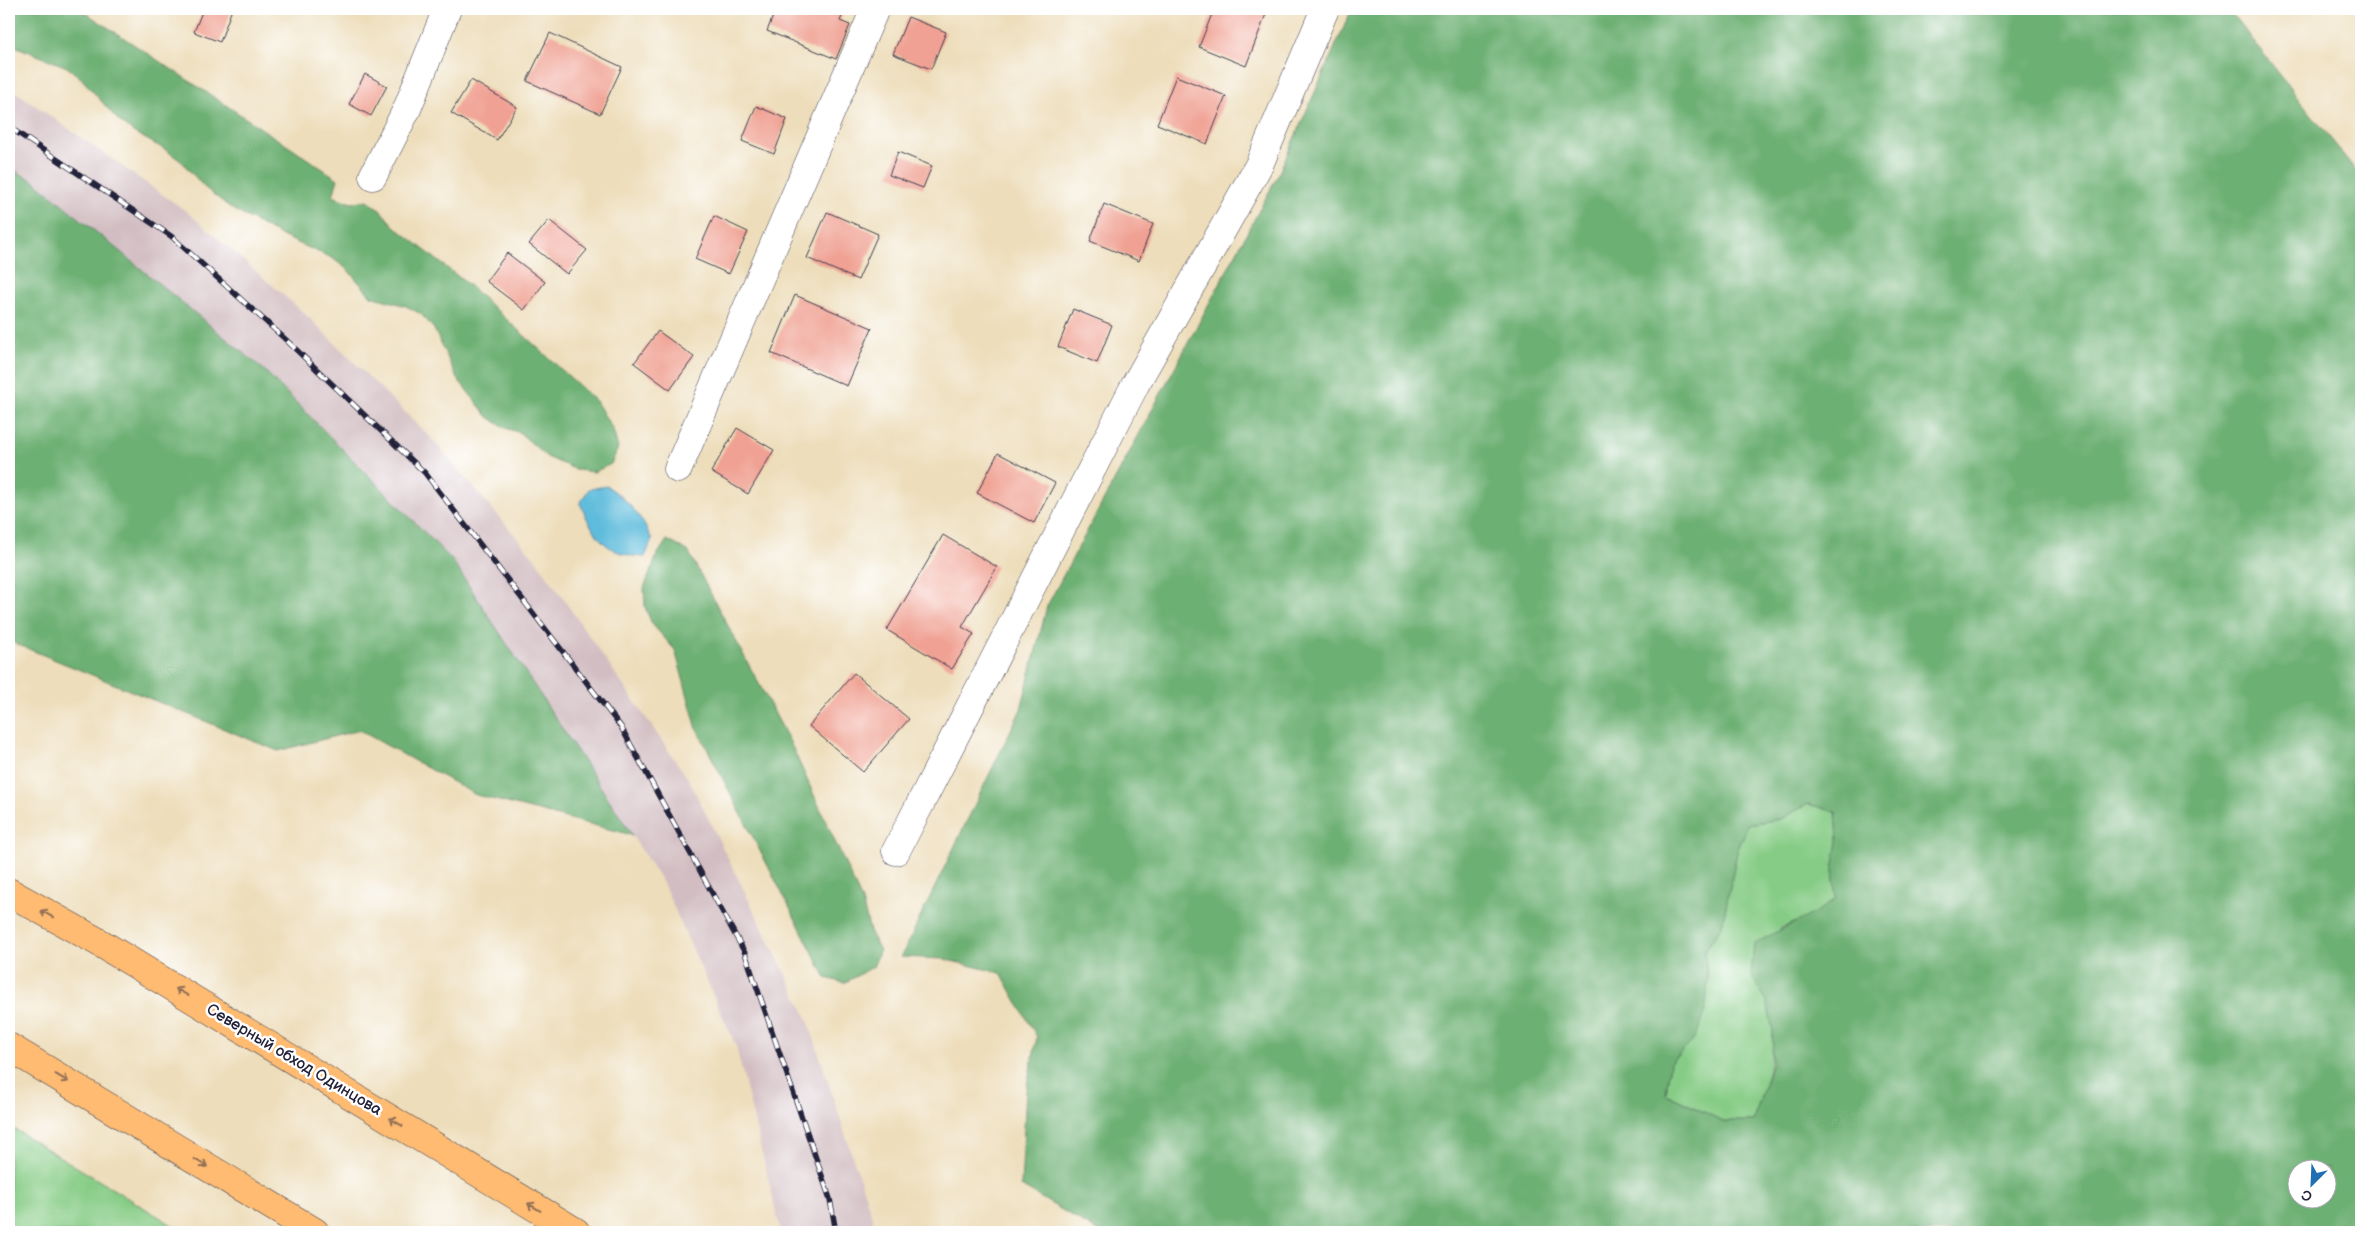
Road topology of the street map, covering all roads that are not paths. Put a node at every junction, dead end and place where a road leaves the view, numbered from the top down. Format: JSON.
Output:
{"nodes":[{"id":1,"x":447,"y":9,"type":"edge"},
{"id":2,"x":875,"y":9,"type":"edge"},
{"id":3,"x":1325,"y":9,"type":"edge"},
{"id":4,"x":373,"y":176,"type":"dead end"},
{"id":5,"x":678,"y":469,"type":"dead end"},
{"id":6,"x":896,"y":851,"type":"dead end"},
{"id":7,"x":9,"y":892,"type":"edge"},
{"id":8,"x":9,"y":1047,"type":"edge"},
{"id":9,"x":315,"y":1232,"type":"edge"},
{"id":10,"x":576,"y":1232,"type":"edge"}],
"edges":[{"from":1,"to":4,"type":"lane"},
{"from":2,"to":5,"type":"lane"},
{"from":3,"to":6,"type":"lane"},
{"from":10,"to":7,"type":"highway","name":"Северный обход Одинцова","one_way":true},
{"from":8,"to":9,"type":"highway","one_way":true}]}
